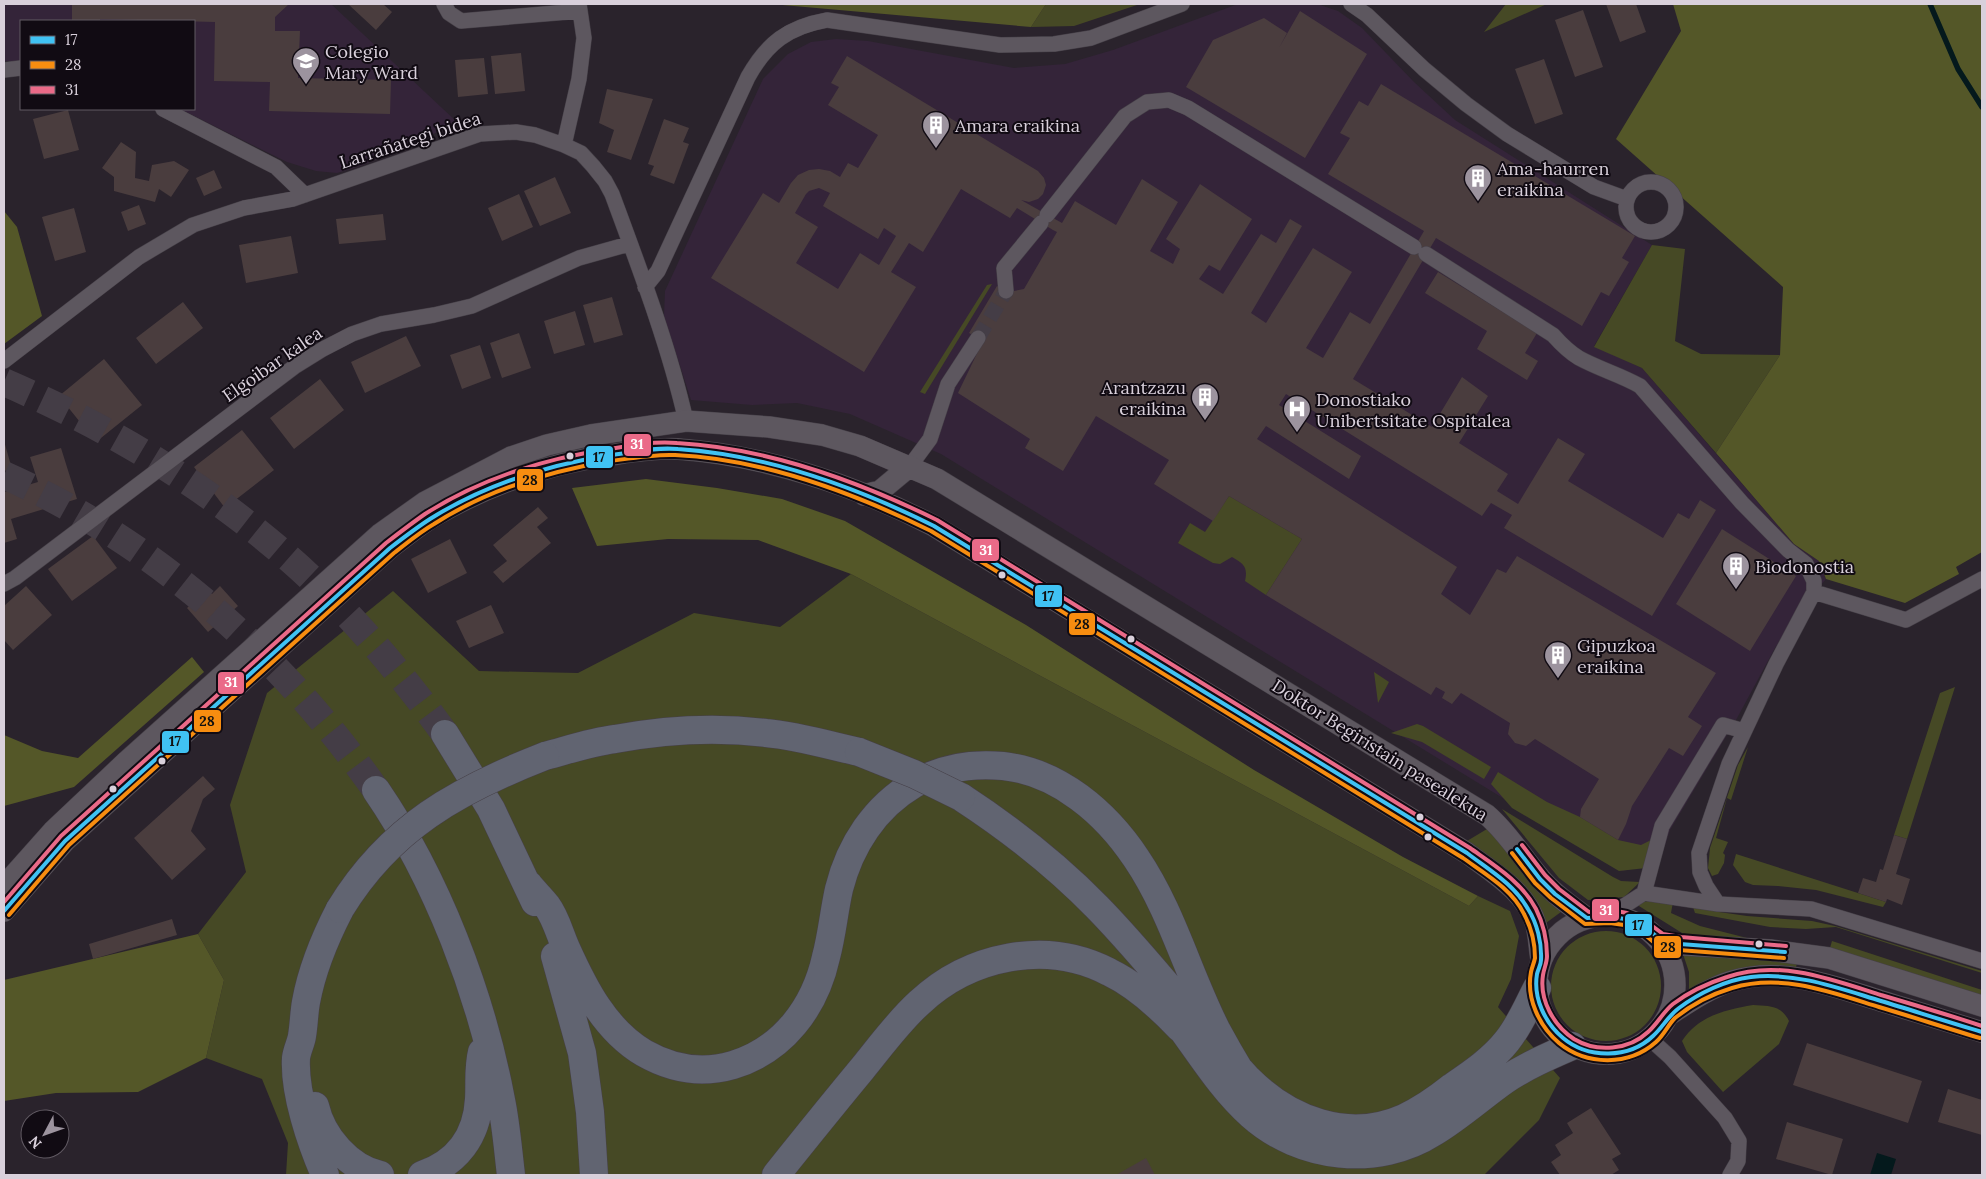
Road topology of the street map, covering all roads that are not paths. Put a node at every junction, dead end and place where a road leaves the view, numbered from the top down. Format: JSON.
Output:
{"nodes":[{"id":1,"x":444,"y":4,"type":"edge"},
{"id":2,"x":1182,"y":4,"type":"edge"},
{"id":3,"x":1351,"y":4,"type":"edge"},
{"id":4,"x":580,"y":7,"type":"edge"},
{"id":5,"x":20,"y":68,"type":"edge"},
{"id":6,"x":4,"y":70,"type":"edge"},
{"id":7,"x":165,"y":110,"type":"edge"},
{"id":8,"x":564,"y":145,"type":"junction"},
{"id":9,"x":305,"y":195,"type":"junction"},
{"id":10,"x":1627,"y":199,"type":"dead end"},
{"id":11,"x":629,"y":244,"type":"junction"},
{"id":12,"x":645,"y":287,"type":"junction"},
{"id":13,"x":1006,"y":291,"type":"tunnel mouth"},
{"id":14,"x":978,"y":338,"type":"tunnel mouth"},
{"id":15,"x":4,"y":361,"type":"edge"},
{"id":16,"x":686,"y":421,"type":"junction"},
{"id":17,"x":789,"y":430,"type":"junction"},
{"id":18,"x":724,"y":454,"type":"junction"},
{"id":19,"x":586,"y":458,"type":"junction"},
{"id":20,"x":756,"y":461,"type":"junction"},
{"id":21,"x":910,"y":466,"type":"junction"},
{"id":22,"x":864,"y":495,"type":"junction"},
{"id":23,"x":1982,"y":579,"type":"edge"},
{"id":24,"x":4,"y":584,"type":"edge"},
{"id":25,"x":1814,"y":592,"type":"junction"},
{"id":26,"x":1744,"y":731,"type":"junction"},
{"id":27,"x":445,"y":734,"type":"tunnel mouth"},
{"id":28,"x":376,"y":790,"type":"tunnel mouth"},
{"id":29,"x":1056,"y":869,"type":"junction"},
{"id":30,"x":528,"y":884,"type":"junction"},
{"id":31,"x":4,"y":886,"type":"edge"},
{"id":32,"x":1644,"y":893,"type":"junction"},
{"id":33,"x":1718,"y":904,"type":"junction"},
{"id":34,"x":4,"y":911,"type":"edge"},
{"id":35,"x":1610,"y":915,"type":"junction"},
{"id":36,"x":1587,"y":918,"type":"junction"},
{"id":37,"x":1659,"y":940,"type":"junction"},
{"id":38,"x":1541,"y":959,"type":"junction"},
{"id":39,"x":1982,"y":961,"type":"edge"},
{"id":40,"x":1537,"y":988,"type":"junction"},
{"id":41,"x":1982,"y":1006,"type":"edge"},
{"id":42,"x":1669,"y":1015,"type":"junction"},
{"id":43,"x":1180,"y":1028,"type":"junction"},
{"id":44,"x":1982,"y":1032,"type":"edge"},
{"id":45,"x":486,"y":1034,"type":"junction"},
{"id":46,"x":302,"y":1036,"type":"junction"},
{"id":47,"x":1650,"y":1039,"type":"junction"},
{"id":48,"x":1572,"y":1046,"type":"junction"},
{"id":49,"x":1240,"y":1071,"type":"junction"},
{"id":50,"x":325,"y":1175,"type":"edge"},
{"id":51,"x":380,"y":1175,"type":"edge"},
{"id":52,"x":422,"y":1175,"type":"edge"},
{"id":53,"x":511,"y":1175,"type":"edge"},
{"id":54,"x":594,"y":1175,"type":"edge"},
{"id":55,"x":776,"y":1175,"type":"edge"},
{"id":56,"x":1730,"y":1175,"type":"edge"}],
"edges":[{"from":1,"to":4,"type":"street"},
{"from":2,"to":12,"type":"street"},
{"from":3,"to":10,"type":"street"},
{"from":4,"to":8,"type":"street"},
{"from":5,"to":6,"type":"street"},
{"from":7,"to":9,"type":"street"},
{"from":8,"to":9,"type":"street","name":"Larrañategi bidea"},
{"from":8,"to":11,"type":"street","name":"Larrañategi bidea"},
{"from":9,"to":15,"type":"street","name":"Larrañategi bidea"},
{"from":11,"to":12,"type":"street","name":"Larrañategi bidea"},
{"from":11,"to":24,"type":"street","name":"Elgoibar kalea"},
{"from":12,"to":16,"type":"street","name":"Larrañategi bidea"},
{"from":13,"to":25,"type":"street"},
{"from":14,"to":21,"type":"street"},
{"from":16,"to":17,"type":"main road"},
{"from":16,"to":18,"type":"main road"},
{"from":16,"to":19,"type":"main road"},
{"from":16,"to":31,"type":"main road"},
{"from":17,"to":20,"type":"main road"},
{"from":17,"to":21,"type":"main road","name":"Doktor Begiristain pasealekua"},
{"from":18,"to":19,"type":"main road"},
{"from":18,"to":20,"type":"main road"},
{"from":19,"to":34,"type":"main road"},
{"from":20,"to":22,"type":"main road"},
{"from":21,"to":22,"type":"main road"},
{"from":21,"to":36,"type":"main road","name":"Doktor Begiristain pasealekua"},
{"from":22,"to":38,"type":"main road"},
{"from":23,"to":25,"type":"street"},
{"from":25,"to":26,"type":"street"},
{"from":26,"to":32,"type":"street"},
{"from":26,"to":33,"type":"street"},
{"from":27,"to":30,"type":"highway"},
{"from":28,"to":45,"type":"highway"},
{"from":29,"to":43,"type":"highway"},
{"from":29,"to":46,"type":"highway","bridge":true},
{"from":29,"to":49,"type":"highway"},
{"from":30,"to":49,"type":"highway"},
{"from":30,"to":54,"type":"highway"},
{"from":32,"to":33,"type":"street"},
{"from":32,"to":35,"type":"street"},
{"from":33,"to":39,"type":"street"},
{"from":35,"to":36,"type":"main road"},
{"from":35,"to":37,"type":"main road"},
{"from":36,"to":38,"type":"main road"},
{"from":37,"to":41,"type":"main road"},
{"from":37,"to":42,"type":"main road"},
{"from":38,"to":40,"type":"main road"},
{"from":40,"to":48,"type":"main road"},
{"from":40,"to":49,"type":"highway"},
{"from":42,"to":44,"type":"main road"},
{"from":42,"to":47,"type":"main road"},
{"from":43,"to":48,"type":"highway"},
{"from":43,"to":55,"type":"highway"},
{"from":45,"to":52,"type":"highway"},
{"from":45,"to":53,"type":"highway"},
{"from":46,"to":50,"type":"highway"},
{"from":46,"to":51,"type":"highway"},
{"from":47,"to":48,"type":"main road"},
{"from":47,"to":56,"type":"street"}]}
